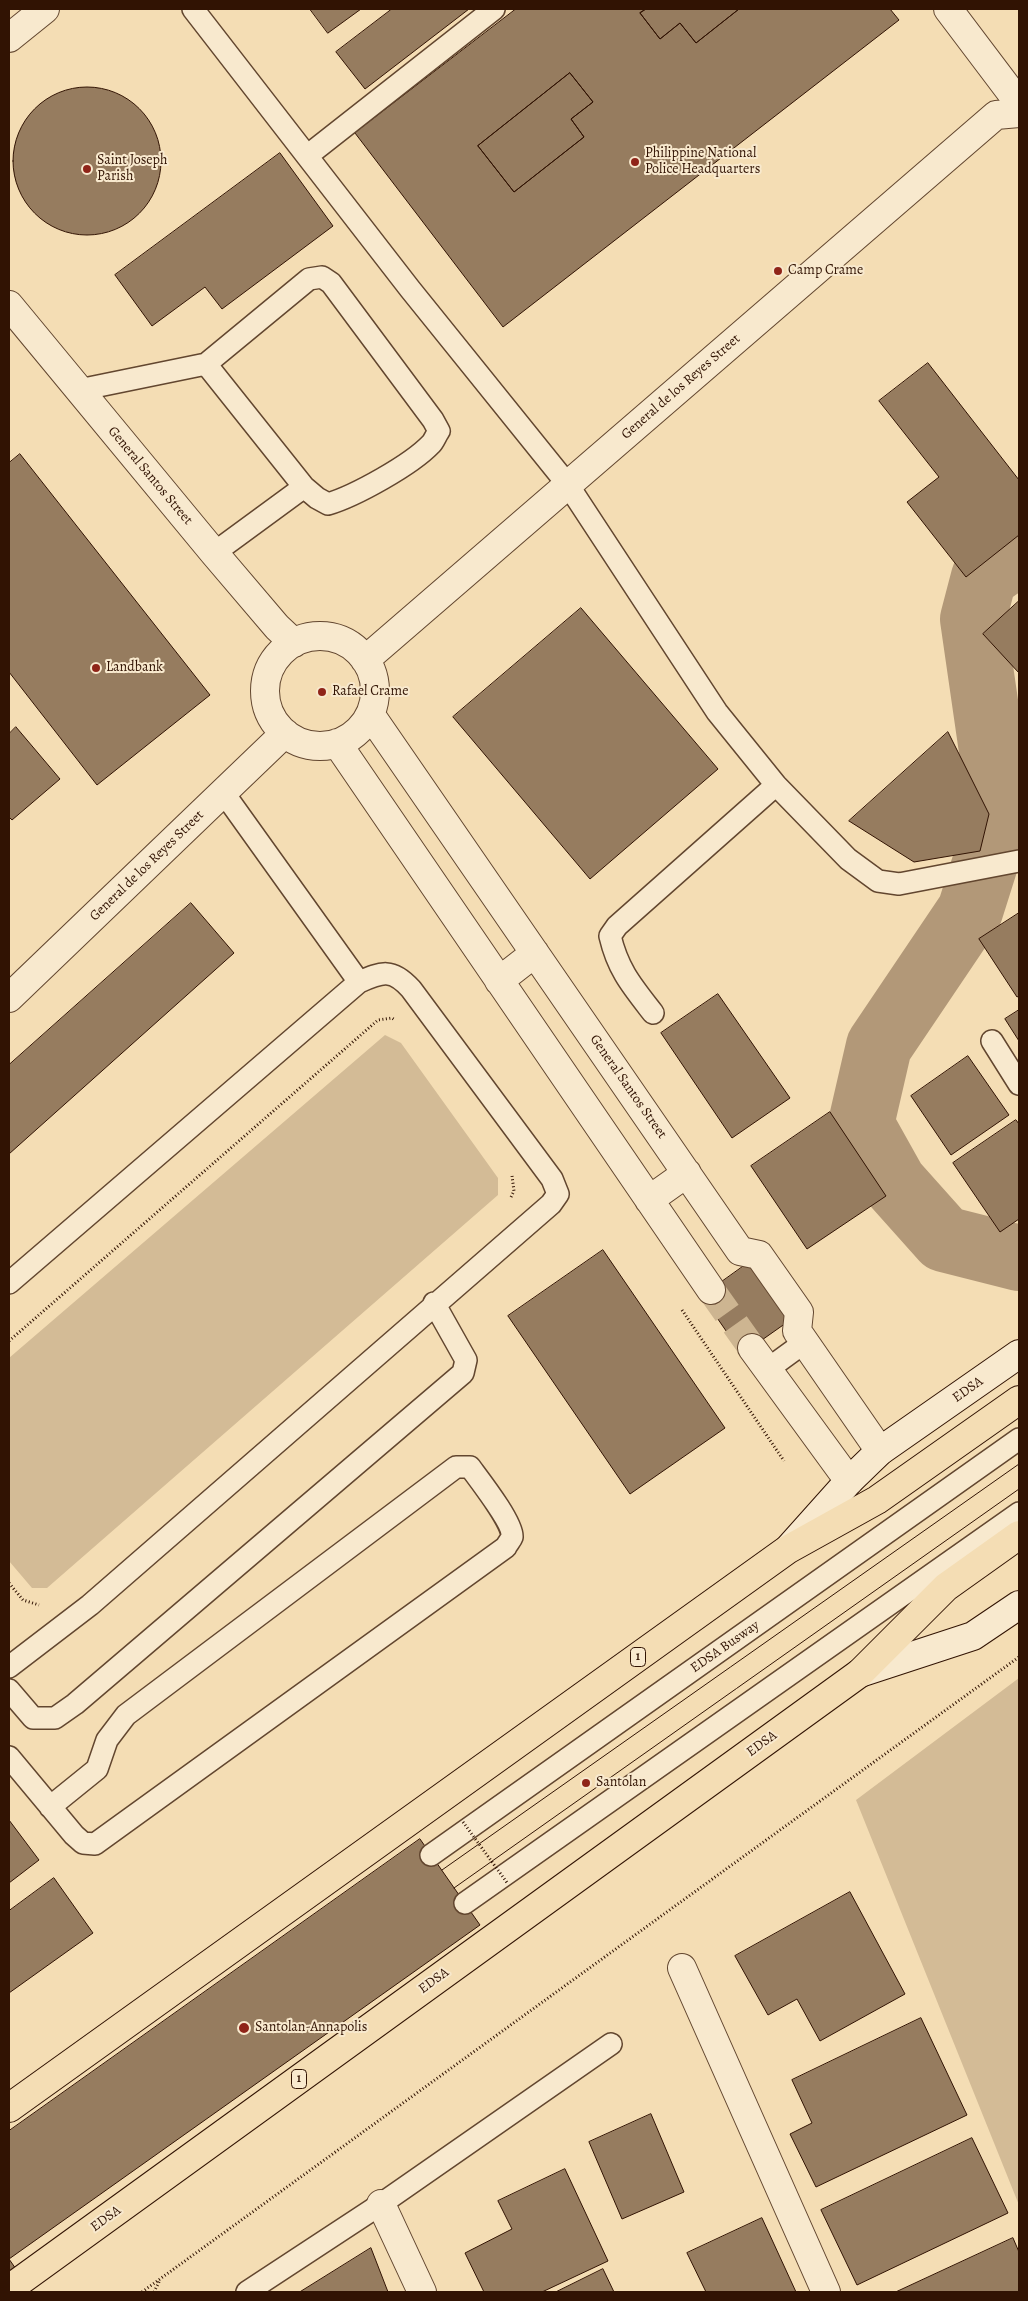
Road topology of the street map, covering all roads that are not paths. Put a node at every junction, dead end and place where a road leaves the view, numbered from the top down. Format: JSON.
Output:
{"nodes":[{"id":1,"x":45,"y":9,"type":"edge"},
{"id":2,"x":193,"y":9,"type":"edge"},
{"id":3,"x":494,"y":9,"type":"edge"},
{"id":4,"x":948,"y":9,"type":"edge"},
{"id":5,"x":9,"y":38,"type":"edge"},
{"id":6,"x":1011,"y":73,"type":"edge"},
{"id":7,"x":1012,"y":111,"type":"edge"},
{"id":8,"x":307,"y":156,"type":"junction"},
{"id":9,"x":9,"y":305,"type":"edge"},
{"id":10,"x":206,"y":364,"type":"junction"},
{"id":11,"x":79,"y":390,"type":"junction"},
{"id":12,"x":568,"y":484,"type":"junction"},
{"id":13,"x":304,"y":487,"type":"junction"},
{"id":14,"x":214,"y":553,"type":"junction"},
{"id":15,"x":294,"y":643,"type":"junction"},
{"id":16,"x":365,"y":660,"type":"junction"},
{"id":17,"x":370,"y":714,"type":"junction"},
{"id":18,"x":285,"y":733,"type":"junction"},
{"id":19,"x":337,"y":743,"type":"junction"},
{"id":20,"x":776,"y":785,"type":"junction"},
{"id":21,"x":223,"y":792,"type":"junction"},
{"id":22,"x":1019,"y":861,"type":"edge"},
{"id":23,"x":535,"y":953,"type":"junction"},
{"id":24,"x":499,"y":981,"type":"junction"},
{"id":25,"x":359,"y":982,"type":"junction"},
{"id":26,"x":9,"y":998,"type":"edge"},
{"id":27,"x":653,"y":1013,"type":"dead end"},
{"id":28,"x":992,"y":1040,"type":"dead end"},
{"id":29,"x":1019,"y":1084,"type":"edge"},
{"id":30,"x":687,"y":1173,"type":"junction"},
{"id":31,"x":649,"y":1200,"type":"junction"},
{"id":32,"x":9,"y":1283,"type":"edge"},
{"id":33,"x":711,"y":1290,"type":"tunnel mouth"},
{"id":34,"x":434,"y":1303,"type":"junction"},
{"id":35,"x":797,"y":1331,"type":"junction"},
{"id":36,"x":752,"y":1348,"type":"tunnel mouth"},
{"id":37,"x":1019,"y":1354,"type":"edge"},
{"id":38,"x":768,"y":1369,"type":"junction"},
{"id":39,"x":1019,"y":1400,"type":"edge"},
{"id":40,"x":1019,"y":1439,"type":"edge"},
{"id":41,"x":880,"y":1451,"type":"junction"},
{"id":42,"x":849,"y":1481,"type":"junction"},
{"id":43,"x":1019,"y":1513,"type":"edge"},
{"id":44,"x":1019,"y":1536,"type":"edge"},
{"id":45,"x":787,"y":1550,"type":"junction"},
{"id":46,"x":942,"y":1579,"type":"junction"},
{"id":47,"x":1019,"y":1605,"type":"edge"},
{"id":48,"x":9,"y":1667,"type":"edge"},
{"id":49,"x":860,"y":1673,"type":"junction"},
{"id":50,"x":9,"y":1690,"type":"edge"},
{"id":51,"x":9,"y":1757,"type":"edge"},
{"id":52,"x":50,"y":1807,"type":"junction"},
{"id":53,"x":430,"y":1855,"type":"dead end"},
{"id":54,"x":465,"y":1903,"type":"dead end"},
{"id":55,"x":682,"y":1968,"type":"dead end"},
{"id":56,"x":611,"y":2044,"type":"dead end"},
{"id":57,"x":9,"y":2108,"type":"edge"},
{"id":58,"x":382,"y":2204,"type":"junction"},
{"id":59,"x":9,"y":2289,"type":"edge"},
{"id":60,"x":246,"y":2292,"type":"edge"},
{"id":61,"x":422,"y":2292,"type":"edge"},
{"id":62,"x":826,"y":2292,"type":"edge"}],
"edges":[{"from":1,"to":5,"type":"street"},
{"from":2,"to":8,"type":"lane"},
{"from":3,"to":8,"type":"lane"},
{"from":4,"to":6,"type":"street"},
{"from":6,"to":7,"type":"street"},
{"from":7,"to":12,"type":"street","name":"General de los Reyes Street"},
{"from":8,"to":12,"type":"lane"},
{"from":9,"to":11,"type":"street","name":"General Santos Street"},
{"from":10,"to":11,"type":"lane"},
{"from":10,"to":13,"type":"lane"},
{"from":10,"to":13,"type":"lane"},
{"from":11,"to":14,"type":"street","name":"General Santos Street"},
{"from":12,"to":16,"type":"street","name":"General de los Reyes Street"},
{"from":12,"to":20,"type":"lane"},
{"from":13,"to":14,"type":"lane"},
{"from":14,"to":15,"type":"street","name":"General Santos Street"},
{"from":15,"to":16,"type":"street"},
{"from":15,"to":18,"type":"street"},
{"from":16,"to":17,"type":"street"},
{"from":17,"to":19,"type":"street"},
{"from":17,"to":23,"type":"street","name":"General Santos Street"},
{"from":18,"to":19,"type":"street"},
{"from":18,"to":21,"type":"street","name":"General de los Reyes Street"},
{"from":19,"to":24,"type":"street"},
{"from":20,"to":22,"type":"lane"},
{"from":20,"to":27,"type":"lane"},
{"from":21,"to":25,"type":"lane"},
{"from":21,"to":26,"type":"street","name":"General de los Reyes Street"},
{"from":23,"to":24,"type":"street"},
{"from":23,"to":30,"type":"street","name":"General Santos Street"},
{"from":24,"to":31,"type":"street"},
{"from":25,"to":32,"type":"lane"},
{"from":25,"to":34,"type":"lane"},
{"from":28,"to":29,"type":"lane"},
{"from":30,"to":31,"type":"street"},
{"from":30,"to":35,"type":"street","name":"General Santos Street"},
{"from":31,"to":33,"type":"street"},
{"from":34,"to":48,"type":"lane"},
{"from":34,"to":50,"type":"lane"},
{"from":35,"to":38,"type":"lane"},
{"from":35,"to":41,"type":"street"},
{"from":36,"to":38,"type":"street"},
{"from":37,"to":41,"type":"street","name":"EDSA","number":"1"},
{"from":38,"to":42,"type":"street"},
{"from":39,"to":45,"type":"highway","name":"EDSA","number":"1"},
{"from":40,"to":53,"type":"lane","name":"EDSA Busway"},
{"from":41,"to":42,"type":"street","name":"EDSA","number":"1"},
{"from":42,"to":45,"type":"street","name":"EDSA","number":"1"},
{"from":43,"to":46,"type":"lane"},
{"from":44,"to":46,"type":"highway","name":"EDSA","number":"1"},
{"from":45,"to":57,"type":"highway","name":"EDSA","number":"1"},
{"from":46,"to":49,"type":"highway","name":"EDSA","number":"1"},
{"from":46,"to":54,"type":"lane"},
{"from":47,"to":49,"type":"street","name":"EDSA","number":"1"},
{"from":49,"to":59,"type":"highway","name":"EDSA","number":"1"},
{"from":51,"to":52,"type":"lane"},
{"from":52,"to":52,"type":"lane"},
{"from":55,"to":62,"type":"street"},
{"from":56,"to":58,"type":"lane"},
{"from":58,"to":60,"type":"lane"},
{"from":58,"to":61,"type":"street"}]}
